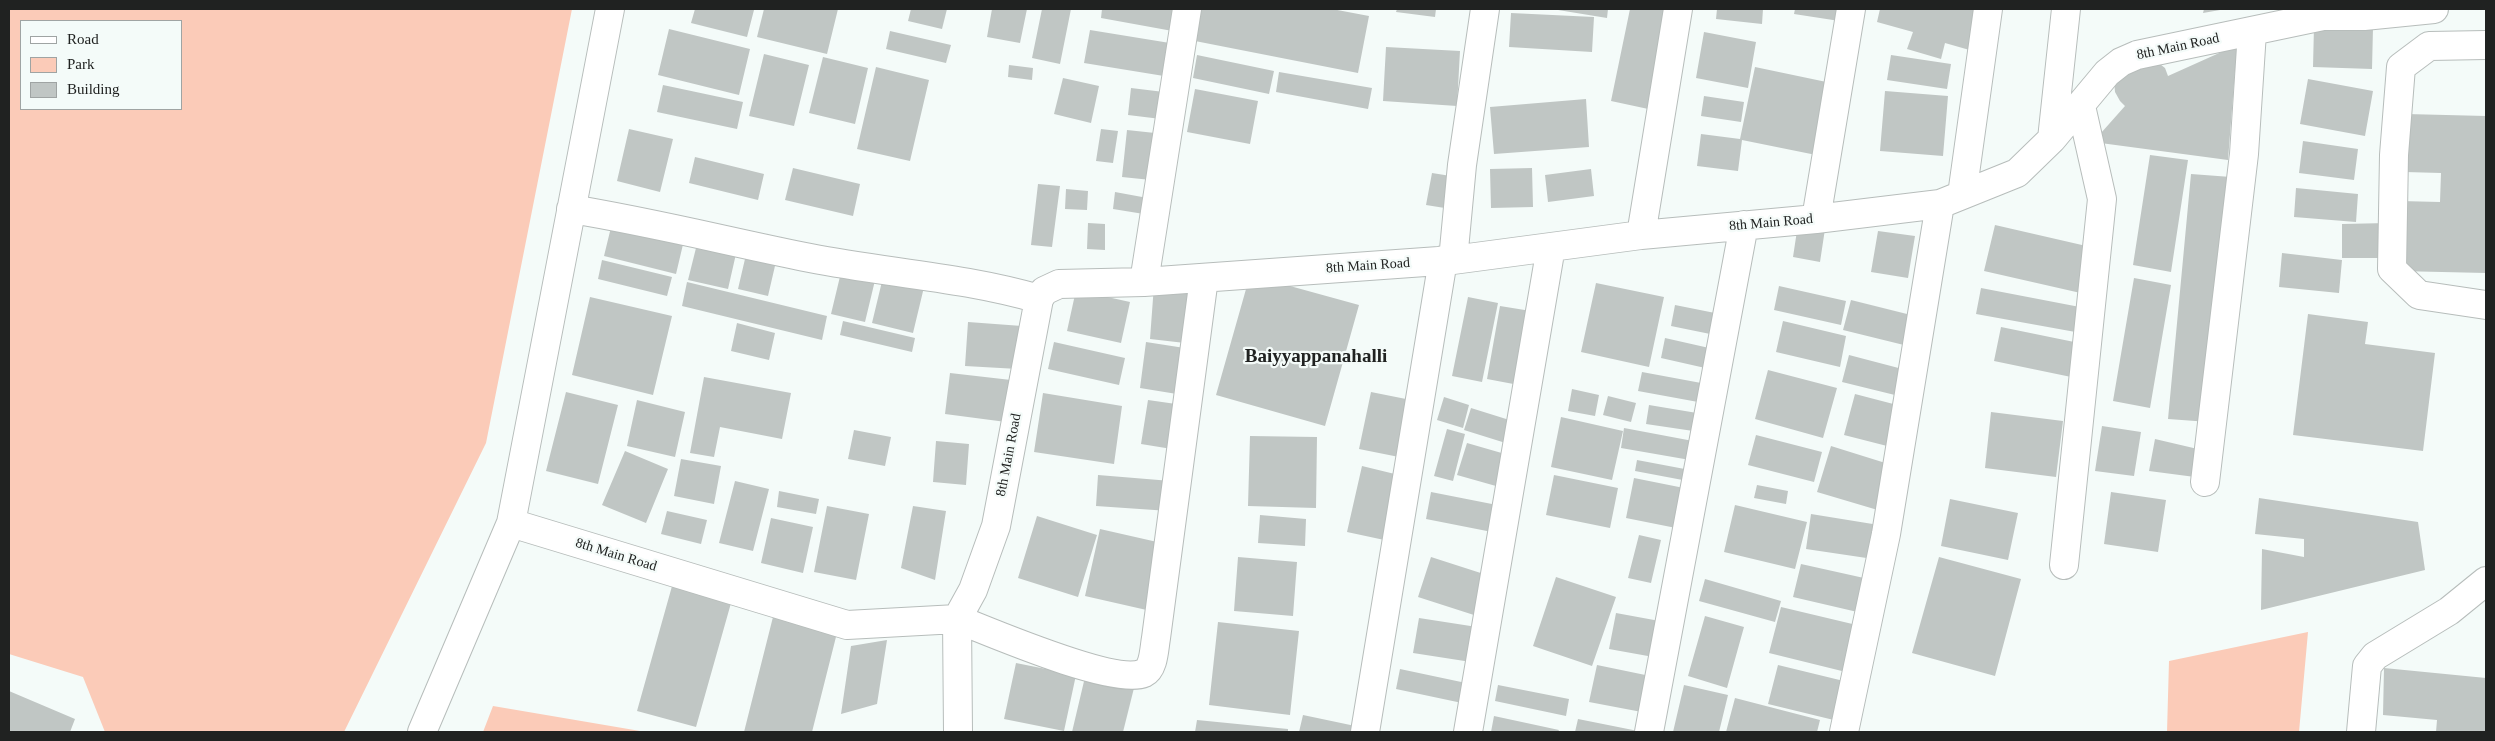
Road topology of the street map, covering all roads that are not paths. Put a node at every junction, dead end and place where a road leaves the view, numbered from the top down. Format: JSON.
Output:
{"nodes":[{"id":1,"x":610,"y":9,"type":"edge"},
{"id":2,"x":1187,"y":9,"type":"edge"},
{"id":3,"x":1485,"y":9,"type":"edge"},
{"id":4,"x":1678,"y":9,"type":"edge"},
{"id":5,"x":1851,"y":9,"type":"edge"},
{"id":6,"x":1988,"y":9,"type":"edge"},
{"id":7,"x":2066,"y":9,"type":"edge"},
{"id":8,"x":2434,"y":9,"type":"edge"},
{"id":9,"x":2252,"y":32,"type":"junction"},
{"id":10,"x":2486,"y":45,"type":"edge"},
{"id":11,"x":2081,"y":106,"type":"junction"},
{"id":12,"x":2052,"y":139,"type":"junction"},
{"id":13,"x":1951,"y":200,"type":"junction"},
{"id":14,"x":571,"y":209,"type":"junction"},
{"id":15,"x":1816,"y":219,"type":"junction"},
{"id":16,"x":1744,"y":225,"type":"junction"},
{"id":17,"x":1641,"y":236,"type":"junction"},
{"id":18,"x":1551,"y":247,"type":"junction"},
{"id":19,"x":1448,"y":260,"type":"junction"},
{"id":20,"x":1204,"y":278,"type":"junction"},
{"id":21,"x":1144,"y":282,"type":"junction"},
{"id":22,"x":1039,"y":299,"type":"junction"},
{"id":23,"x":2486,"y":305,"type":"edge"},
{"id":24,"x":2205,"y":482,"type":"dead end"},
{"id":25,"x":511,"y":523,"type":"junction"},
{"id":26,"x":2064,"y":566,"type":"dead end"},
{"id":27,"x":2486,"y":581,"type":"edge"},
{"id":28,"x":958,"y":619,"type":"junction"},
{"id":29,"x":422,"y":732,"type":"edge"},
{"id":30,"x":958,"y":732,"type":"edge"},
{"id":31,"x":1365,"y":732,"type":"edge"},
{"id":32,"x":1468,"y":732,"type":"edge"},
{"id":33,"x":1649,"y":732,"type":"edge"},
{"id":34,"x":1844,"y":732,"type":"edge"},
{"id":35,"x":2361,"y":732,"type":"edge"}],
"edges":[{"from":1,"to":14,"type":"street"},
{"from":2,"to":21,"type":"street"},
{"from":3,"to":19,"type":"street"},
{"from":4,"to":17,"type":"street"},
{"from":5,"to":15,"type":"street"},
{"from":6,"to":13,"type":"street"},
{"from":7,"to":12,"type":"street"},
{"from":8,"to":9,"type":"street","name":"8th Main Road"},
{"from":9,"to":11,"type":"street","name":"8th Main Road"},
{"from":9,"to":24,"type":"street"},
{"from":10,"to":23,"type":"street"},
{"from":11,"to":12,"type":"street","name":"8th Main Road"},
{"from":11,"to":26,"type":"street"},
{"from":12,"to":13,"type":"street","name":"8th Main Road"},
{"from":13,"to":15,"type":"street","name":"8th Main Road"},
{"from":13,"to":34,"type":"street"},
{"from":14,"to":22,"type":"street"},
{"from":14,"to":25,"type":"street"},
{"from":15,"to":16,"type":"street","name":"8th Main Road"},
{"from":16,"to":17,"type":"street","name":"8th Main Road"},
{"from":16,"to":33,"type":"street"},
{"from":17,"to":18,"type":"street","name":"8th Main Road"},
{"from":18,"to":19,"type":"street","name":"8th Main Road"},
{"from":18,"to":32,"type":"street"},
{"from":19,"to":20,"type":"street","name":"8th Main Road"},
{"from":19,"to":31,"type":"street"},
{"from":20,"to":21,"type":"street","name":"8th Main Road"},
{"from":20,"to":28,"type":"street"},
{"from":21,"to":22,"type":"street","name":"8th Main Road"},
{"from":22,"to":28,"type":"street","name":"8th Main Road"},
{"from":25,"to":28,"type":"street","name":"8th Main Road"},
{"from":25,"to":29,"type":"street"},
{"from":27,"to":35,"type":"street"},
{"from":28,"to":30,"type":"street"}]}
